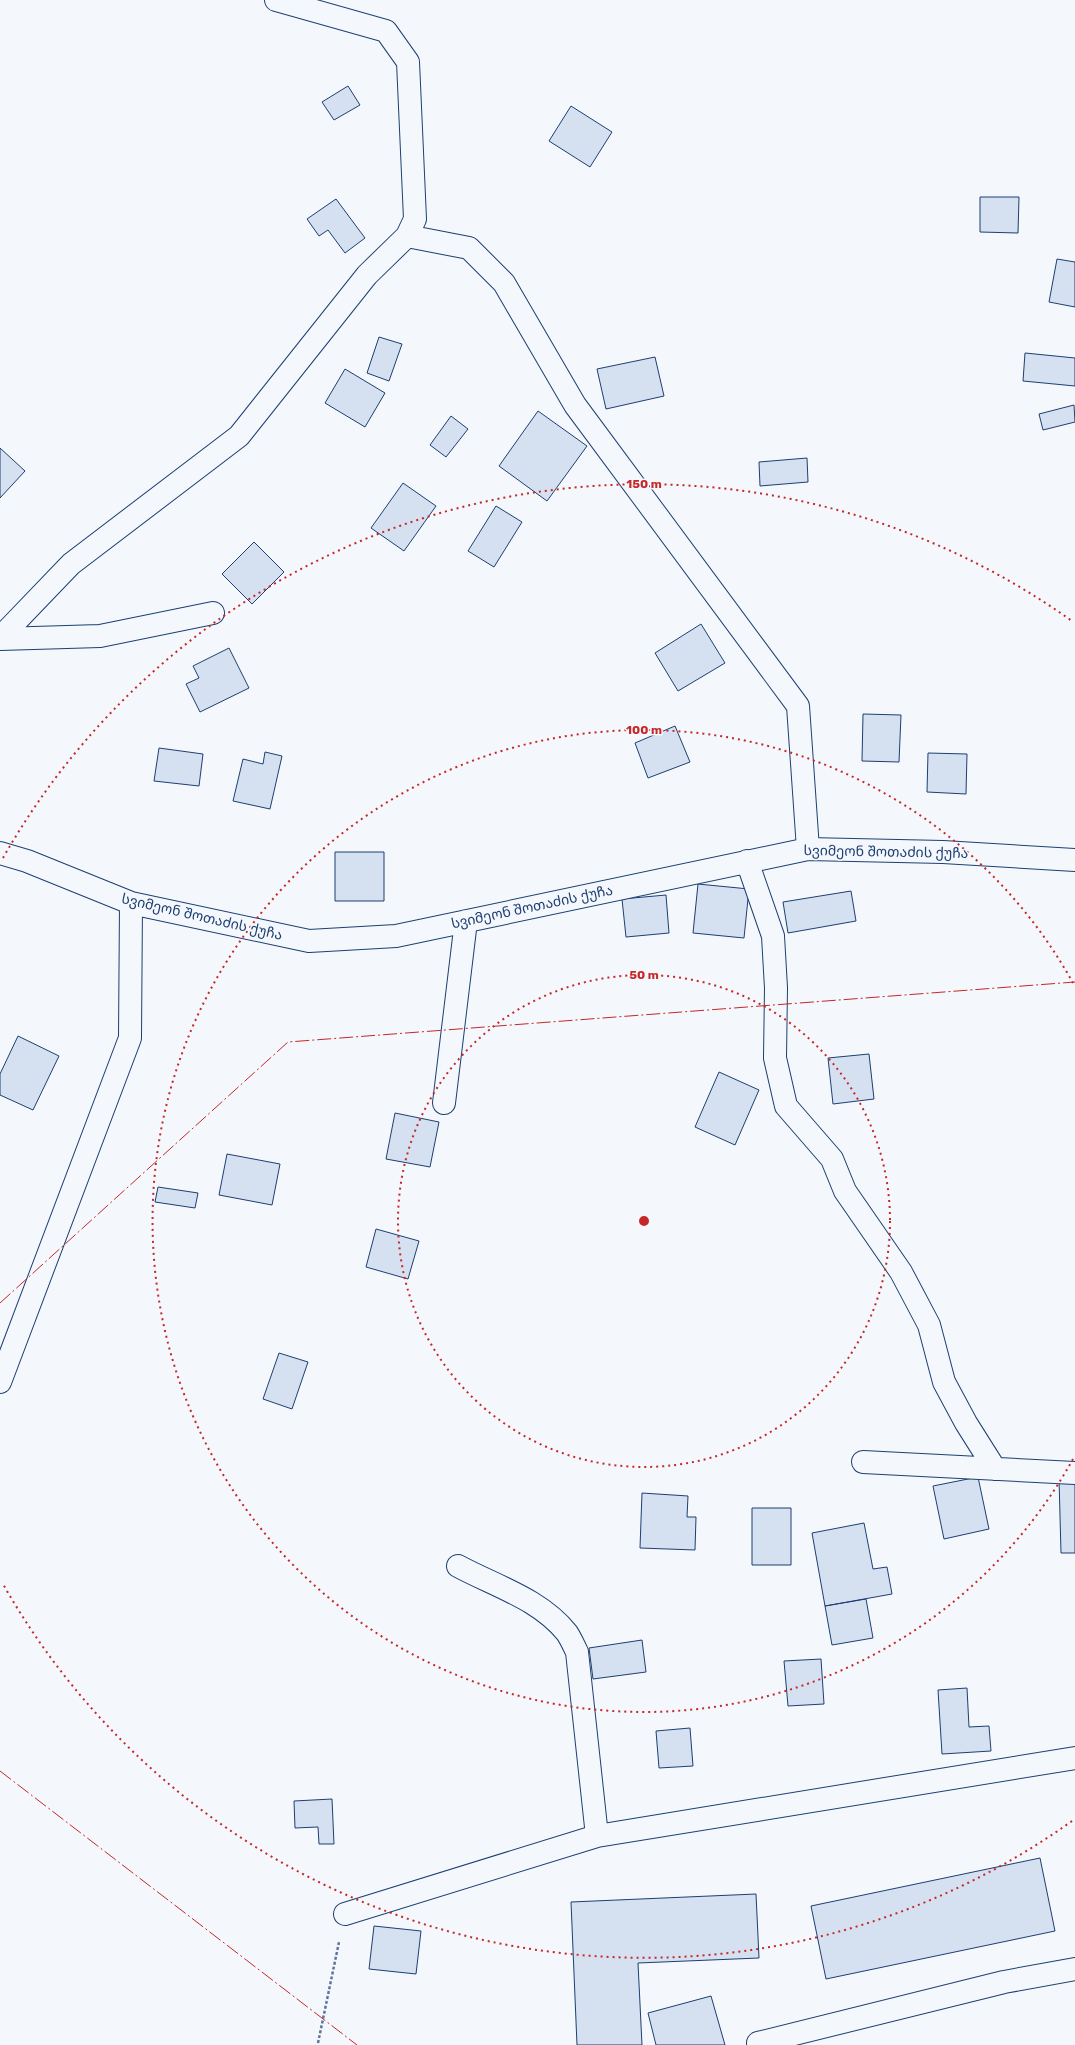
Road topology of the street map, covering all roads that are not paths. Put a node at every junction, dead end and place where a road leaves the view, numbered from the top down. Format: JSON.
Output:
{"nodes":[{"id":1,"x":276,"y":0,"type":"edge"},
{"id":2,"x":407,"y":236,"type":"junction"},
{"id":3,"x":213,"y":613,"type":"dead end"},
{"id":4,"x":0,"y":638,"type":"edge"},
{"id":5,"x":808,"y":849,"type":"junction"},
{"id":6,"x":0,"y":853,"type":"edge"},
{"id":7,"x":1075,"y":860,"type":"edge"},
{"id":8,"x":747,"y":861,"type":"junction"},
{"id":9,"x":131,"y":903,"type":"junction"},
{"id":10,"x":466,"y":921,"type":"junction"},
{"id":11,"x":444,"y":1103,"type":"dead end"},
{"id":12,"x":0,"y":1382,"type":"edge"},
{"id":13,"x":863,"y":1462,"type":"dead end"},
{"id":14,"x":995,"y":1469,"type":"junction"},
{"id":15,"x":1075,"y":1472,"type":"edge"},
{"id":16,"x":458,"y":1566,"type":"dead end"},
{"id":17,"x":1075,"y":1758,"type":"edge"},
{"id":18,"x":597,"y":1836,"type":"junction"},
{"id":19,"x":345,"y":1914,"type":"road end"},
{"id":20,"x":1075,"y":1970,"type":"edge"},
{"id":21,"x":758,"y":2042,"type":"dead end"}],
"edges":[{"from":1,"to":2,"type":"street"},
{"from":2,"to":4,"type":"street"},
{"from":2,"to":5,"type":"street"},
{"from":3,"to":4,"type":"street"},
{"from":5,"to":7,"type":"street","name":"სვიმეონ შოთაძის ქუჩა"},
{"from":5,"to":8,"type":"street","name":"სვიმეონ შოთაძის ქუჩა"},
{"from":6,"to":9,"type":"street","name":"სვიმეონ შოთაძის ქუჩა"},
{"from":8,"to":10,"type":"street","name":"სვიმეონ შოთაძის ქუჩა"},
{"from":8,"to":14,"type":"street"},
{"from":9,"to":10,"type":"street","name":"სვიმეონ შოთაძის ქუჩა"},
{"from":9,"to":12,"type":"street"},
{"from":10,"to":11,"type":"street"},
{"from":13,"to":14,"type":"street"},
{"from":14,"to":15,"type":"street"},
{"from":16,"to":18,"type":"street"},
{"from":17,"to":18,"type":"street"},
{"from":18,"to":19,"type":"street"},
{"from":20,"to":21,"type":"street"}]}
